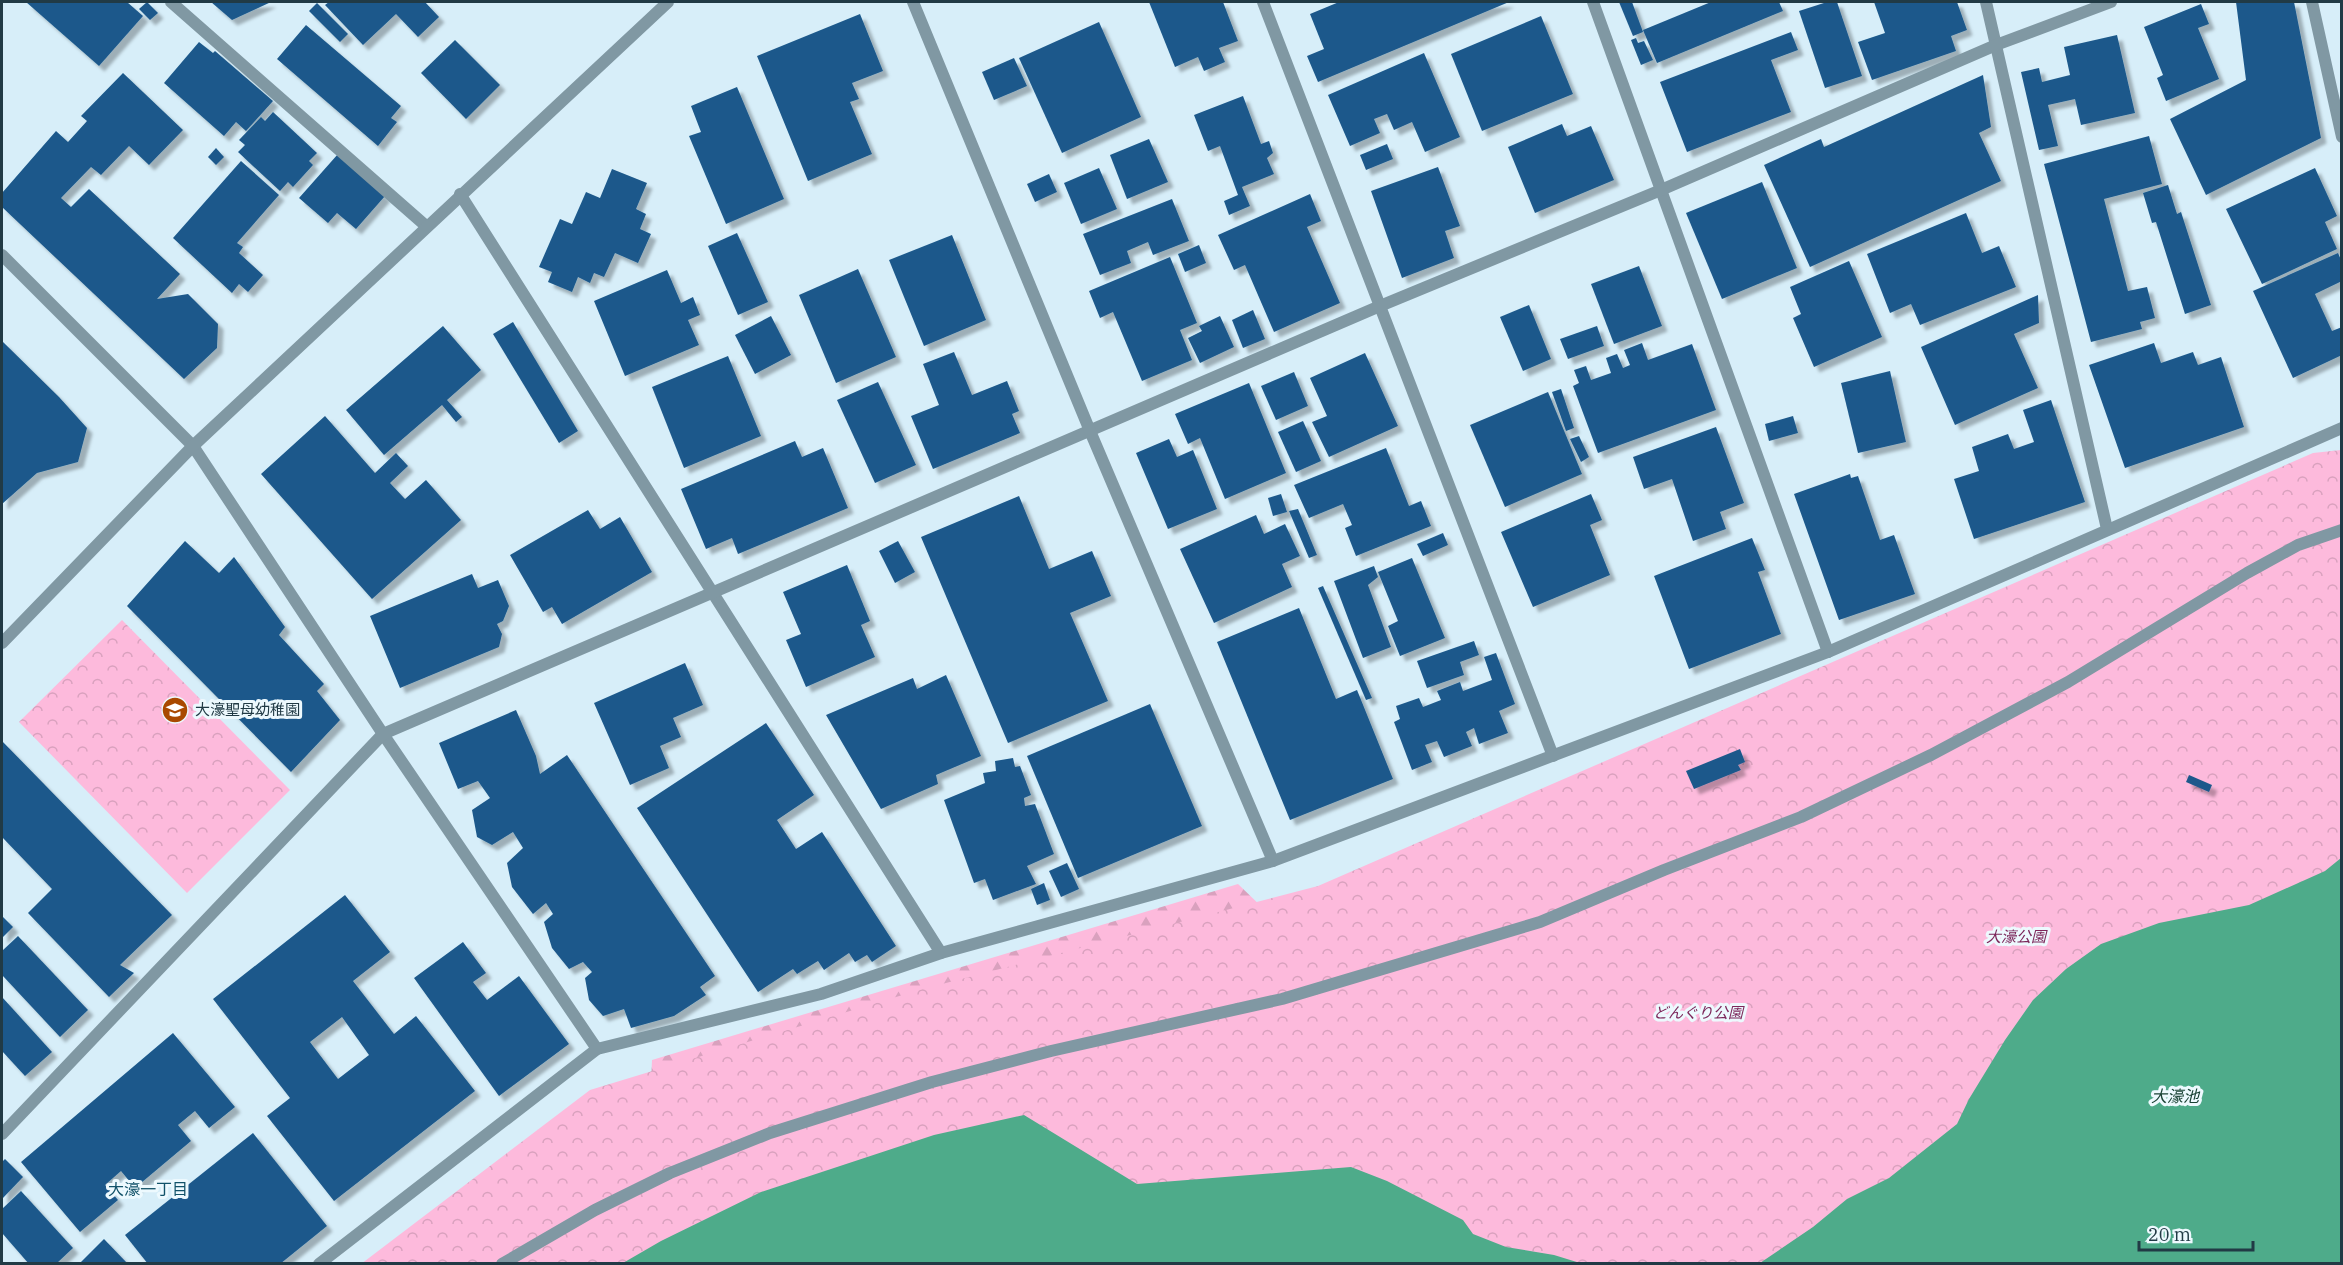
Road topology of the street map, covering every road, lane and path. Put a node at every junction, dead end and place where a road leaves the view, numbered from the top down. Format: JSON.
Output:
{"nodes":[{"id":1,"x":171,"y":2,"type":"edge"},
{"id":2,"x":668,"y":2,"type":"edge"},
{"id":3,"x":913,"y":2,"type":"edge"},
{"id":4,"x":1263,"y":2,"type":"edge"},
{"id":5,"x":1593,"y":2,"type":"edge"},
{"id":6,"x":1986,"y":2,"type":"edge"},
{"id":7,"x":2111,"y":2,"type":"edge"},
{"id":8,"x":2312,"y":2,"type":"edge"},
{"id":9,"x":1996,"y":45,"type":"junction"},
{"id":10,"x":2342,"y":137,"type":"edge"},
{"id":11,"x":1661,"y":190,"type":"junction"},
{"id":12,"x":460,"y":194,"type":"junction"},
{"id":13,"x":426,"y":226,"type":"junction"},
{"id":14,"x":2,"y":255,"type":"edge"},
{"id":15,"x":1380,"y":306,"type":"junction"},
{"id":16,"x":2342,"y":428,"type":"edge"},
{"id":17,"x":1090,"y":431,"type":"junction"},
{"id":18,"x":193,"y":446,"type":"junction"},
{"id":19,"x":2107,"y":529,"type":"junction"},
{"id":20,"x":2342,"y":530,"type":"edge"},
{"id":21,"x":712,"y":592,"type":"junction"},
{"id":22,"x":2,"y":643,"type":"edge"},
{"id":23,"x":1828,"y":652,"type":"junction"},
{"id":24,"x":383,"y":734,"type":"junction"},
{"id":25,"x":1553,"y":756,"type":"junction"},
{"id":26,"x":1273,"y":861,"type":"junction"},
{"id":27,"x":941,"y":953,"type":"junction"},
{"id":28,"x":597,"y":1049,"type":"junction"},
{"id":29,"x":2,"y":1134,"type":"edge"},
{"id":30,"x":319,"y":1263,"type":"edge"},
{"id":31,"x":502,"y":1263,"type":"edge"}],
"edges":[{"from":1,"to":13,"type":"street"},
{"from":2,"to":12,"type":"street"},
{"from":3,"to":17,"type":"street"},
{"from":4,"to":15,"type":"street"},
{"from":5,"to":11,"type":"street"},
{"from":6,"to":9,"type":"street"},
{"from":7,"to":9,"type":"street"},
{"from":8,"to":10,"type":"street"},
{"from":9,"to":11,"type":"street"},
{"from":9,"to":19,"type":"street"},
{"from":11,"to":15,"type":"street"},
{"from":11,"to":23,"type":"street"},
{"from":12,"to":13,"type":"street"},
{"from":12,"to":21,"type":"street"},
{"from":13,"to":18,"type":"street"},
{"from":14,"to":18,"type":"street"},
{"from":15,"to":17,"type":"street"},
{"from":15,"to":25,"type":"street"},
{"from":16,"to":19,"type":"street"},
{"from":17,"to":21,"type":"street"},
{"from":17,"to":26,"type":"street"},
{"from":18,"to":22,"type":"street"},
{"from":18,"to":24,"type":"street"},
{"from":19,"to":23,"type":"street"},
{"from":20,"to":31,"type":"street"},
{"from":21,"to":24,"type":"street"},
{"from":21,"to":27,"type":"street"},
{"from":23,"to":25,"type":"street"},
{"from":24,"to":28,"type":"street"},
{"from":24,"to":29,"type":"street"},
{"from":25,"to":26,"type":"street"},
{"from":26,"to":27,"type":"street"},
{"from":27,"to":28,"type":"street"},
{"from":28,"to":30,"type":"street"}]}
